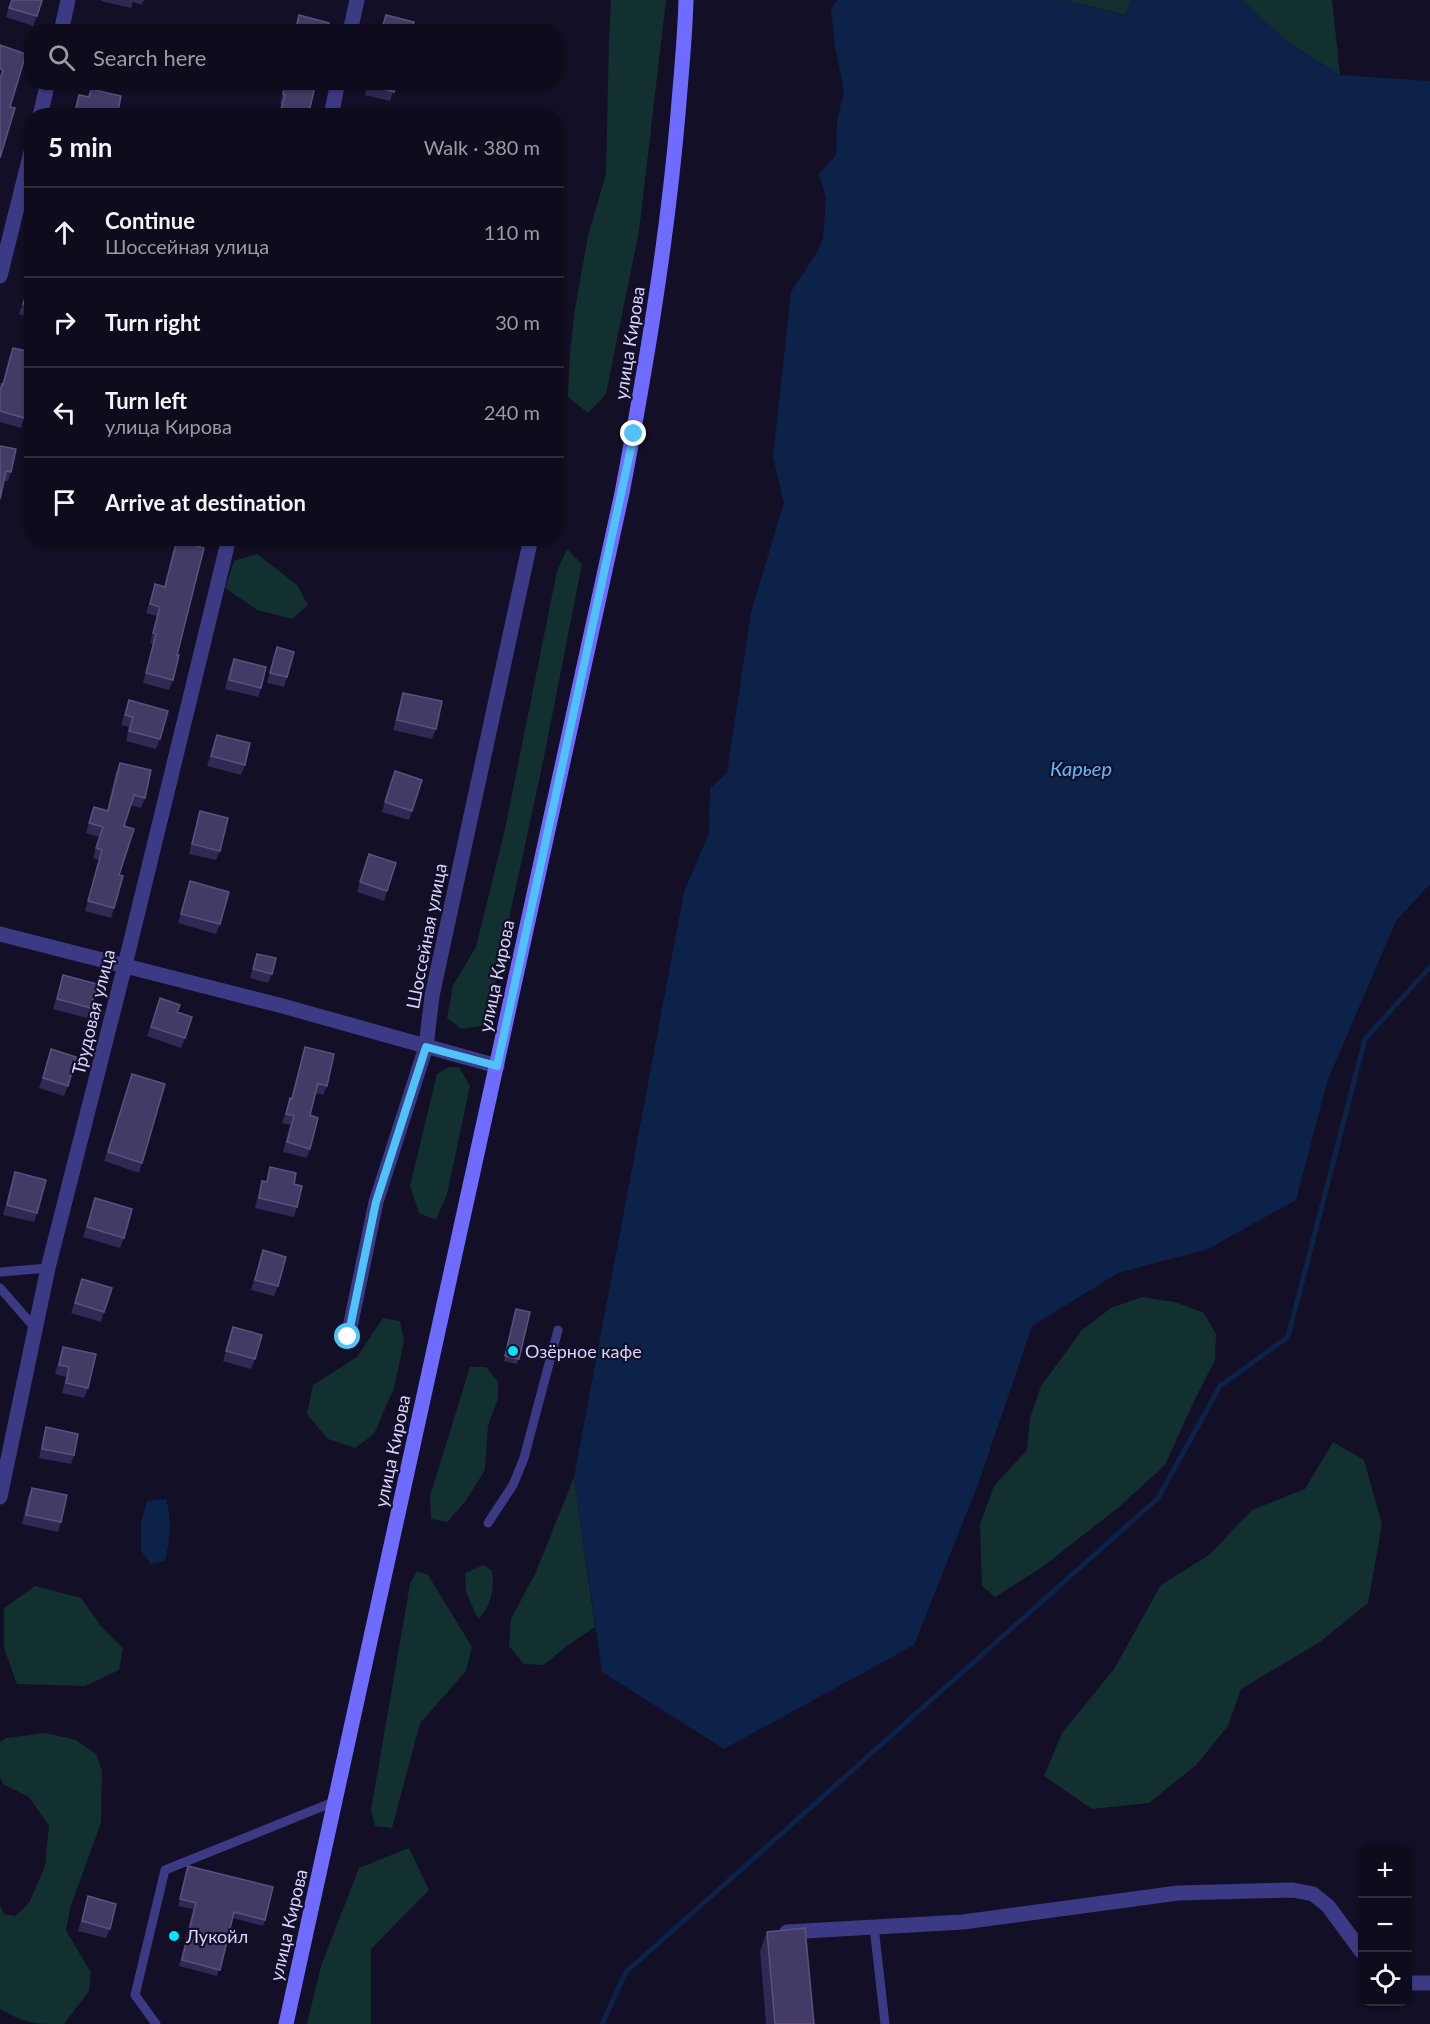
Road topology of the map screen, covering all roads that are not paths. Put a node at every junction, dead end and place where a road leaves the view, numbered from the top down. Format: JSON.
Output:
{"nodes":[{"id":1,"x":68,"y":0,"type":"edge"},
{"id":2,"x":357,"y":0,"type":"edge"},
{"id":3,"x":686,"y":0,"type":"edge"},
{"id":4,"x":62,"y":24,"type":"edge"},
{"id":5,"x":352,"y":24,"type":"edge"},
{"id":6,"x":46,"y":90,"type":"edge"},
{"id":7,"x":336,"y":90,"type":"edge"},
{"id":8,"x":42,"y":108,"type":"edge"},
{"id":9,"x":333,"y":108,"type":"edge"},
{"id":10,"x":24,"y":180,"type":"edge"},
{"id":11,"x":0,"y":276,"type":"edge"},
{"id":12,"x":227,"y":546,"type":"edge"},
{"id":13,"x":529,"y":546,"type":"edge"},
{"id":14,"x":0,"y":934,"type":"edge"},
{"id":15,"x":125,"y":965,"type":"junction"},
{"id":16,"x":426,"y":1047,"type":"junction"},
{"id":17,"x":497,"y":1066,"type":"junction"},
{"id":18,"x":48,"y":1268,"type":"junction"},
{"id":19,"x":0,"y":1272,"type":"edge"},
{"id":20,"x":0,"y":1288,"type":"edge"},
{"id":21,"x":35,"y":1328,"type":"junction"},
{"id":22,"x":558,"y":1330,"type":"dead end"},
{"id":23,"x":348,"y":1337,"type":"dead end"},
{"id":24,"x":0,"y":1497,"type":"edge"},
{"id":25,"x":488,"y":1523,"type":"dead end"},
{"id":26,"x":336,"y":1801,"type":"junction"},
{"id":27,"x":874,"y":1927,"type":"junction"},
{"id":28,"x":772,"y":1933,"type":"edge"},
{"id":29,"x":1358,"y":1947,"type":"edge"},
{"id":30,"x":1412,"y":1983,"type":"edge"},
{"id":31,"x":1430,"y":1983,"type":"edge"},
{"id":32,"x":156,"y":2024,"type":"edge"},
{"id":33,"x":286,"y":2024,"type":"edge"},
{"id":34,"x":885,"y":2024,"type":"edge"}],
"edges":[{"from":1,"to":4,"type":"street"},
{"from":2,"to":5,"type":"street"},
{"from":3,"to":17,"type":"main road","name":"улица Кирова"},
{"from":6,"to":8,"type":"street"},
{"from":7,"to":9,"type":"street"},
{"from":10,"to":11,"type":"street"},
{"from":12,"to":15,"type":"street","name":"Трудовая улица"},
{"from":13,"to":16,"type":"street","name":"Шоссейная улица"},
{"from":14,"to":15,"type":"street"},
{"from":15,"to":16,"type":"street"},
{"from":15,"to":18,"type":"street","name":"Трудовая улица"},
{"from":16,"to":17,"type":"street"},
{"from":16,"to":23,"type":"street","name":"Шоссейная улица"},
{"from":17,"to":26,"type":"main road","name":"улица Кирова"},
{"from":18,"to":19,"type":"lane"},
{"from":18,"to":21,"type":"street","name":"Трудовая улица"},
{"from":20,"to":21,"type":"lane"},
{"from":21,"to":24,"type":"street","name":"Трудовая улица"},
{"from":22,"to":25,"type":"lane"},
{"from":26,"to":32,"type":"lane"},
{"from":26,"to":33,"type":"main road","name":"улица Кирова"},
{"from":27,"to":28,"type":"street"},
{"from":27,"to":29,"type":"street"},
{"from":27,"to":34,"type":"lane"},
{"from":30,"to":31,"type":"street"}]}
